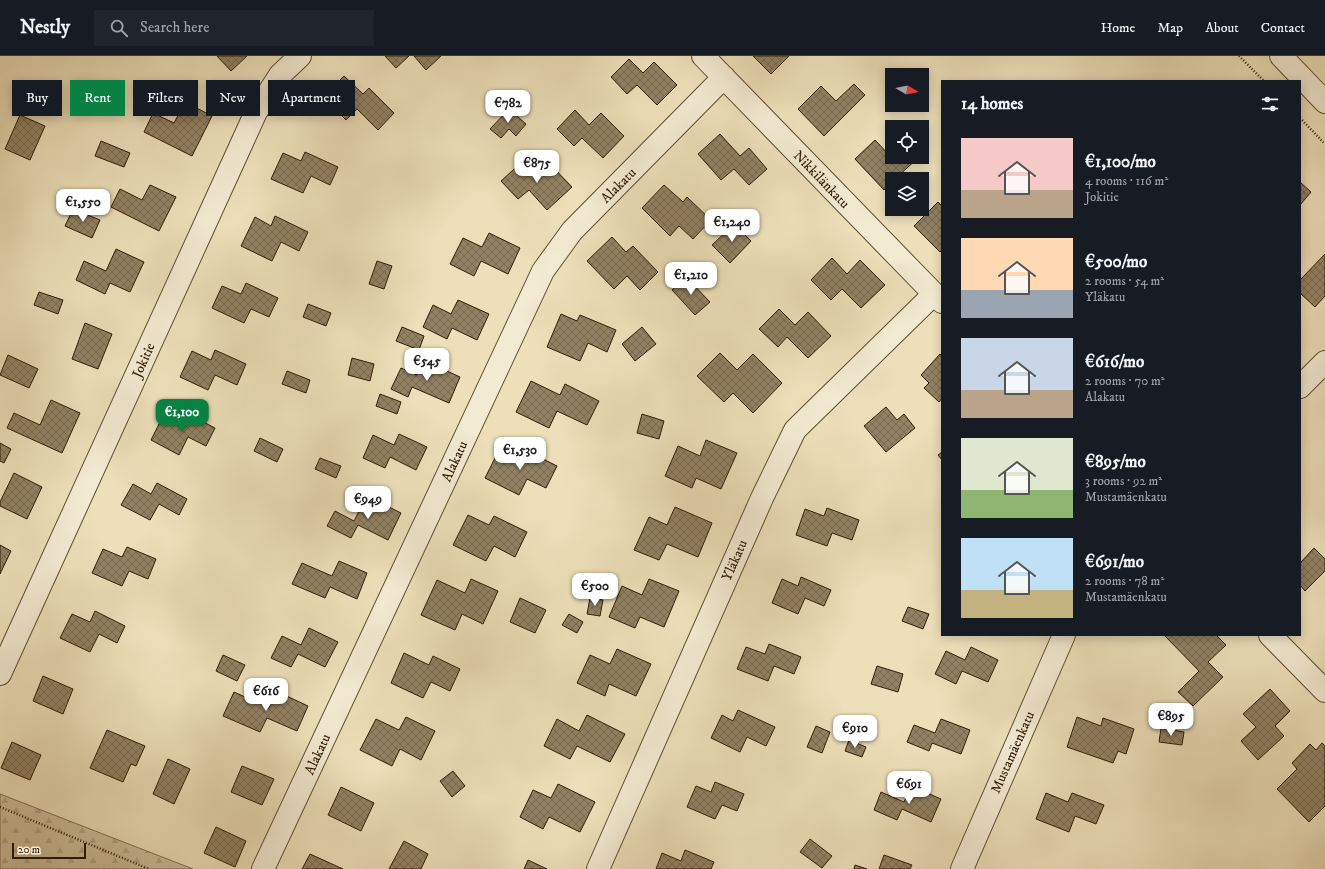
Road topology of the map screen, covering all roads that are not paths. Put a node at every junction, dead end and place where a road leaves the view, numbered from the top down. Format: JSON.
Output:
{"nodes":[{"id":1,"x":300,"y":56,"type":"edge"},
{"id":2,"x":703,"y":56,"type":"edge"},
{"id":3,"x":1281,"y":56,"type":"edge"},
{"id":4,"x":724,"y":77,"type":"junction"},
{"id":5,"x":1325,"y":102,"type":"edge"},
{"id":6,"x":938,"y":298,"type":"edge"},
{"id":7,"x":1325,"y":362,"type":"edge"},
{"id":8,"x":1301,"y":385,"type":"edge"},
{"id":9,"x":1064,"y":636,"type":"edge"},
{"id":10,"x":1271,"y":636,"type":"edge"},
{"id":11,"x":0,"y":674,"type":"edge"},
{"id":12,"x":1325,"y":691,"type":"edge"},
{"id":13,"x":263,"y":869,"type":"edge"},
{"id":14,"x":598,"y":869,"type":"edge"},
{"id":15,"x":962,"y":869,"type":"edge"}],
"edges":[{"from":1,"to":11,"type":"street","name":"Jokitie"},
{"from":2,"to":4,"type":"street","name":"Nikkilänkatu"},
{"from":3,"to":5,"type":"street"},
{"from":4,"to":6,"type":"street","name":"Nikkilänkatu"},
{"from":4,"to":13,"type":"street","name":"Alakatu"},
{"from":6,"to":14,"type":"street","name":"Yläkatu"},
{"from":7,"to":8,"type":"street"},
{"from":9,"to":15,"type":"street","name":"Mustamäenkatu"},
{"from":10,"to":12,"type":"street"}]}
